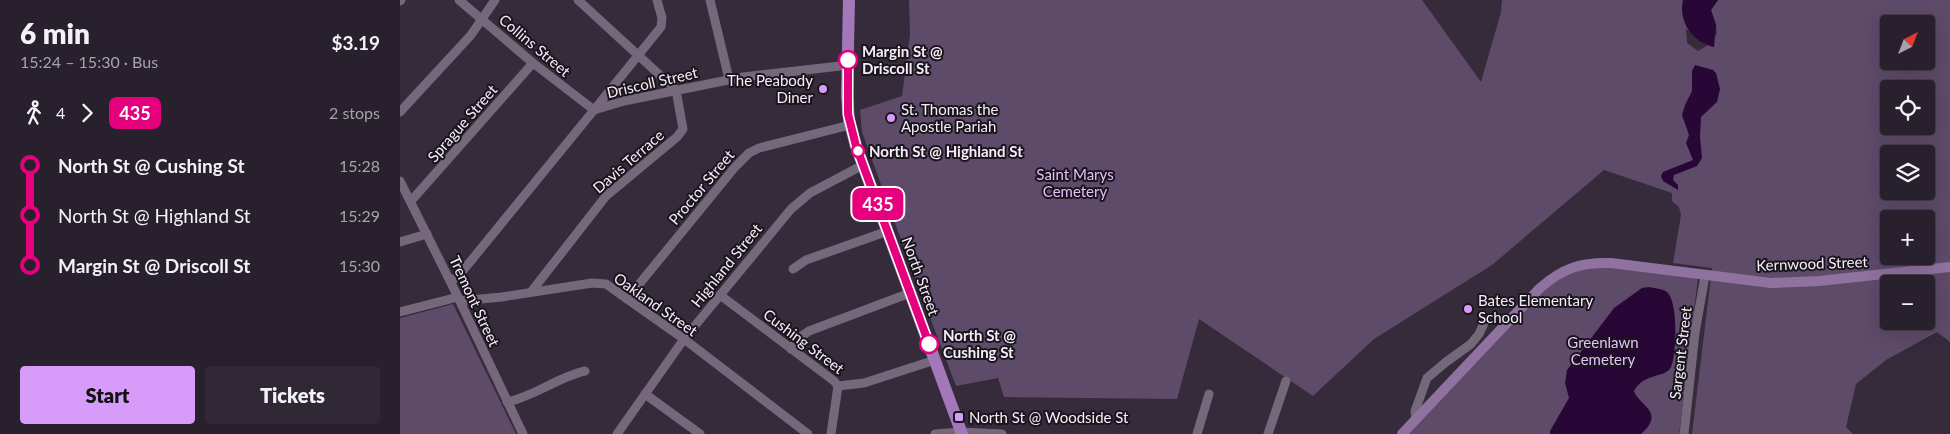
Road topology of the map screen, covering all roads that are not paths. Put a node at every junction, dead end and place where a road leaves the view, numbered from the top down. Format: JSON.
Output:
{"nodes":[{"id":1,"x":459,"y":0,"type":"edge"},
{"id":2,"x":495,"y":0,"type":"edge"},
{"id":3,"x":578,"y":0,"type":"edge"},
{"id":4,"x":657,"y":0,"type":"edge"},
{"id":5,"x":710,"y":0,"type":"edge"},
{"id":6,"x":849,"y":0,"type":"edge"},
{"id":7,"x":483,"y":19,"type":"junction"},
{"id":8,"x":639,"y":55,"type":"junction"},
{"id":9,"x":533,"y":63,"type":"junction"},
{"id":10,"x":849,"y":65,"type":"junction"},
{"id":11,"x":729,"y":80,"type":"junction"},
{"id":12,"x":676,"y":90,"type":"junction"},
{"id":13,"x":594,"y":110,"type":"junction"},
{"id":14,"x":400,"y":112,"type":"edge"},
{"id":15,"x":851,"y":127,"type":"junction"},
{"id":16,"x":863,"y":164,"type":"junction"},
{"id":17,"x":400,"y":181,"type":"edge"},
{"id":18,"x":411,"y":201,"type":"junction"},
{"id":19,"x":888,"y":231,"type":"junction"},
{"id":20,"x":427,"y":234,"type":"junction"},
{"id":21,"x":400,"y":242,"type":"edge"},
{"id":22,"x":1950,"y":267,"type":"edge"},
{"id":23,"x":793,"y":269,"type":"dead end"},
{"id":24,"x":1705,"y":276,"type":"junction"},
{"id":25,"x":451,"y":282,"type":"junction"},
{"id":26,"x":531,"y":292,"type":"junction"},
{"id":27,"x":910,"y":293,"type":"junction"},
{"id":28,"x":720,"y":295,"type":"junction"},
{"id":29,"x":459,"y":299,"type":"junction"},
{"id":30,"x":628,"y":299,"type":"junction"},
{"id":31,"x":400,"y":312,"type":"edge"},
{"id":32,"x":1486,"y":319,"type":"dead end"},
{"id":33,"x":684,"y":339,"type":"junction"},
{"id":34,"x":791,"y":349,"type":"junction"},
{"id":35,"x":935,"y":360,"type":"junction"},
{"id":36,"x":586,"y":372,"type":"dead end"},
{"id":37,"x":1286,"y":381,"type":"dead end"},
{"id":38,"x":838,"y":386,"type":"junction"},
{"id":39,"x":645,"y":394,"type":"junction"},
{"id":40,"x":1209,"y":394,"type":"dead end"},
{"id":41,"x":507,"y":402,"type":"junction"},
{"id":42,"x":1416,"y":420,"type":"junction"},
{"id":43,"x":962,"y":433,"type":"edge"},
{"id":44,"x":522,"y":434,"type":"edge"},
{"id":45,"x":617,"y":434,"type":"edge"},
{"id":46,"x":700,"y":434,"type":"edge"},
{"id":47,"x":808,"y":434,"type":"edge"},
{"id":48,"x":831,"y":434,"type":"edge"},
{"id":49,"x":936,"y":434,"type":"edge"},
{"id":50,"x":1002,"y":434,"type":"edge"},
{"id":51,"x":1197,"y":434,"type":"edge"},
{"id":52,"x":1268,"y":434,"type":"edge"},
{"id":53,"x":1402,"y":434,"type":"edge"},
{"id":54,"x":1684,"y":434,"type":"edge"}],
"edges":[{"from":1,"to":7,"type":"street","name":"Collins Street"},
{"from":2,"to":7,"type":"street"},
{"from":3,"to":8,"type":"street"},
{"from":4,"to":8,"type":"street"},
{"from":5,"to":11,"type":"street"},
{"from":6,"to":10,"type":"highway","name":"North Street"},
{"from":7,"to":9,"type":"street","name":"Collins Street"},
{"from":7,"to":14,"type":"street"},
{"from":8,"to":12,"type":"street"},
{"from":8,"to":13,"type":"street"},
{"from":9,"to":13,"type":"street","name":"Collins Street"},
{"from":9,"to":18,"type":"street","name":"Sprague Street"},
{"from":10,"to":11,"type":"street","name":"Driscoll Street"},
{"from":10,"to":15,"type":"highway","name":"North Street"},
{"from":11,"to":12,"type":"street","name":"Driscoll Street"},
{"from":12,"to":13,"type":"street","name":"Driscoll Street"},
{"from":12,"to":26,"type":"street","name":"Davis Terrace"},
{"from":13,"to":25,"type":"street","name":"Driscoll Street"},
{"from":15,"to":16,"type":"highway","name":"North Street"},
{"from":15,"to":30,"type":"street","name":"Proctor Street"},
{"from":16,"to":19,"type":"highway","name":"North Street"},
{"from":16,"to":28,"type":"street","name":"Highland Street"},
{"from":17,"to":18,"type":"street","name":"Tremont Street"},
{"from":18,"to":20,"type":"street","name":"Tremont Street"},
{"from":19,"to":23,"type":"street"},
{"from":19,"to":27,"type":"highway","name":"North Street"},
{"from":20,"to":21,"type":"street"},
{"from":20,"to":25,"type":"street","name":"Tremont Street"},
{"from":22,"to":24,"type":"main road","name":"Kernwood Street"},
{"from":24,"to":42,"type":"main road","name":"Kernwood Street"},
{"from":24,"to":54,"type":"street","name":"Sargent Street"},
{"from":25,"to":29,"type":"street","name":"Tremont Street"},
{"from":26,"to":29,"type":"street","name":"Oakland Street"},
{"from":26,"to":30,"type":"street","name":"Oakland Street"},
{"from":27,"to":34,"type":"street"},
{"from":27,"to":35,"type":"highway","name":"North Street"},
{"from":28,"to":33,"type":"street","name":"Highland Street"},
{"from":28,"to":34,"type":"street","name":"Cushing Street"},
{"from":29,"to":31,"type":"street","name":"Oakland Street"},
{"from":29,"to":41,"type":"street","name":"Tremont Street"},
{"from":30,"to":33,"type":"street","name":"Oakland Street"},
{"from":32,"to":42,"type":"street"},
{"from":33,"to":39,"type":"street","name":"Highland Street"},
{"from":33,"to":47,"type":"street","name":"Oakland Street"},
{"from":34,"to":38,"type":"street","name":"Cushing Street"},
{"from":35,"to":38,"type":"street","name":"Cushing Street"},
{"from":35,"to":43,"type":"highway","name":"North Street"},
{"from":36,"to":41,"type":"street"},
{"from":37,"to":52,"type":"street"},
{"from":38,"to":48,"type":"street"},
{"from":39,"to":45,"type":"street","name":"Highland Street"},
{"from":39,"to":46,"type":"street"},
{"from":40,"to":51,"type":"street"},
{"from":41,"to":44,"type":"street","name":"Tremont Street"},
{"from":42,"to":53,"type":"main road","name":"Kernwood Street"},
{"from":43,"to":49,"type":"street"},
{"from":43,"to":50,"type":"street"}]}
